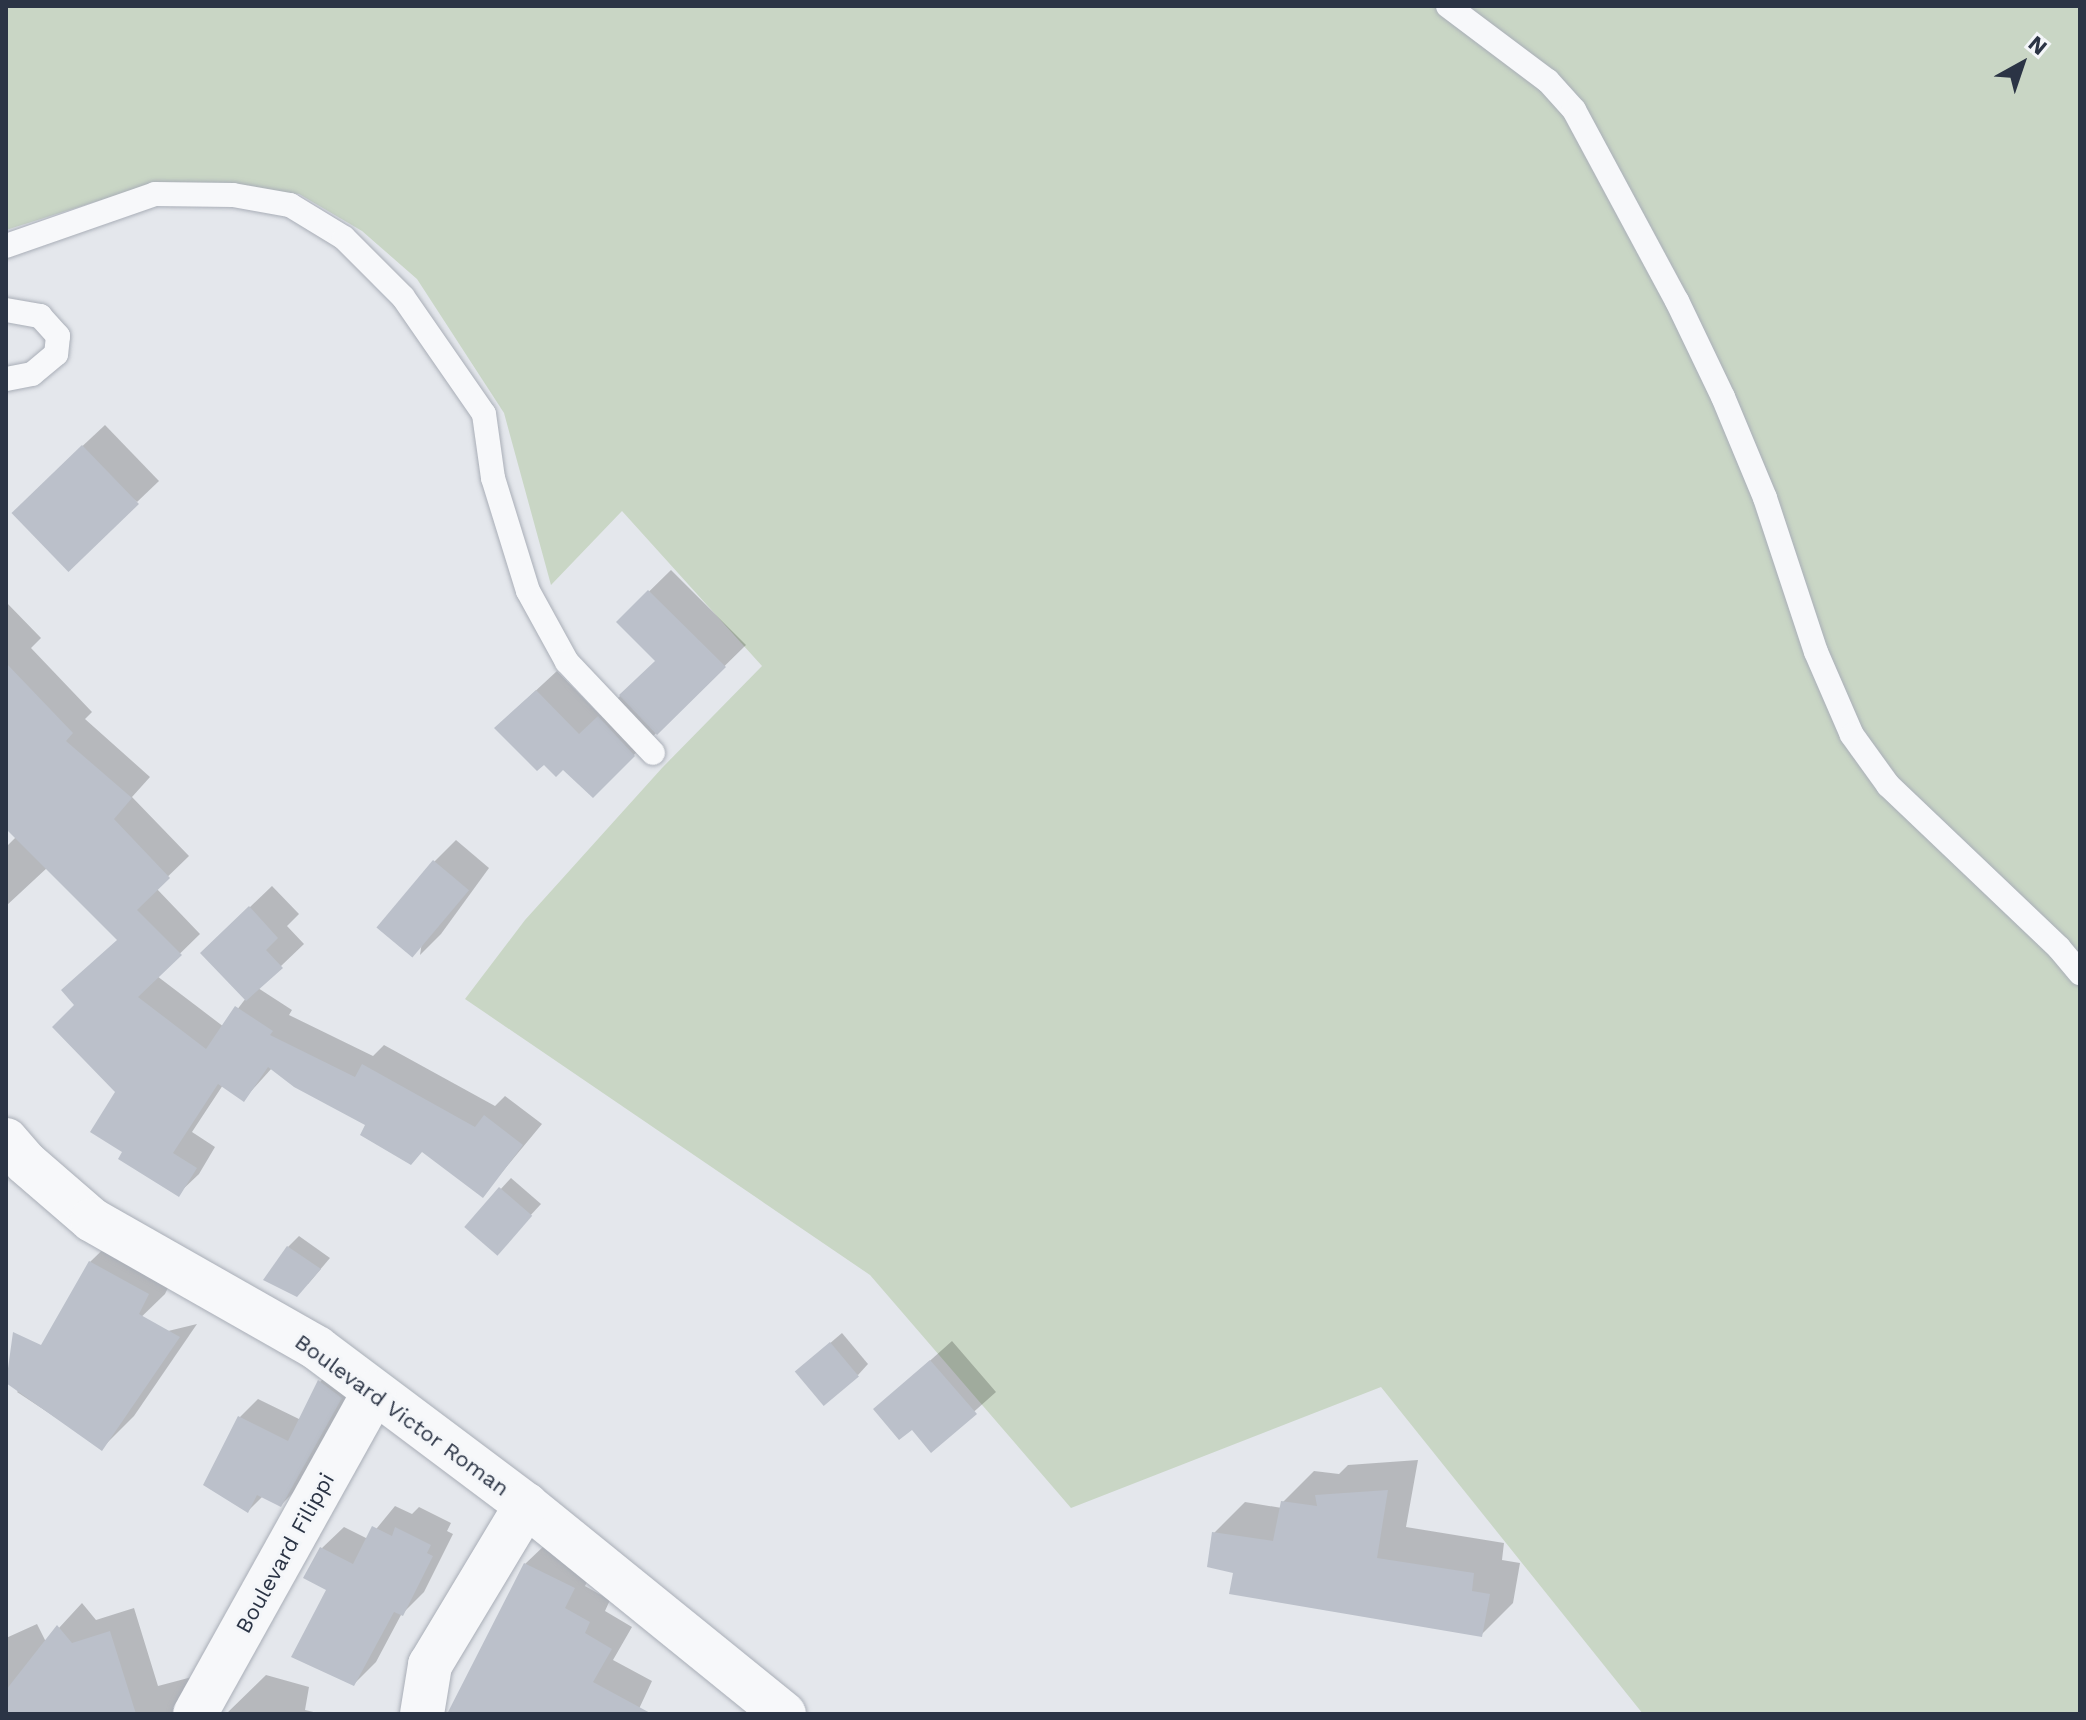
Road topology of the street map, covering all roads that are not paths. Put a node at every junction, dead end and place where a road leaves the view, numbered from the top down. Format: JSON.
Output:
{"nodes":[{"id":1,"x":1448,"y":6,"type":"edge"},
{"id":2,"x":6,"y":246,"type":"edge"},
{"id":3,"x":6,"y":310,"type":"edge"},
{"id":4,"x":6,"y":379,"type":"edge"},
{"id":5,"x":653,"y":753,"type":"dead end"},
{"id":6,"x":2080,"y":973,"type":"edge"},
{"id":7,"x":6,"y":1140,"type":"edge"},
{"id":8,"x":374,"y":1392,"type":"junction"},
{"id":9,"x":526,"y":1505,"type":"junction"},
{"id":10,"x":195,"y":1714,"type":"edge"},
{"id":11,"x":422,"y":1714,"type":"edge"},
{"id":12,"x":784,"y":1714,"type":"edge"}],
"edges":[{"from":1,"to":6,"type":"lane"},
{"from":2,"to":5,"type":"lane"},
{"from":3,"to":4,"type":"lane"},
{"from":7,"to":8,"type":"street","name":"Boulevard Victor Roman"},
{"from":8,"to":9,"type":"street","name":"Boulevard Victor Roman"},
{"from":8,"to":10,"type":"street","name":"Boulevard Filippi"},
{"from":9,"to":11,"type":"street"},
{"from":9,"to":12,"type":"street","name":"Boulevard Victor Roman"}]}
